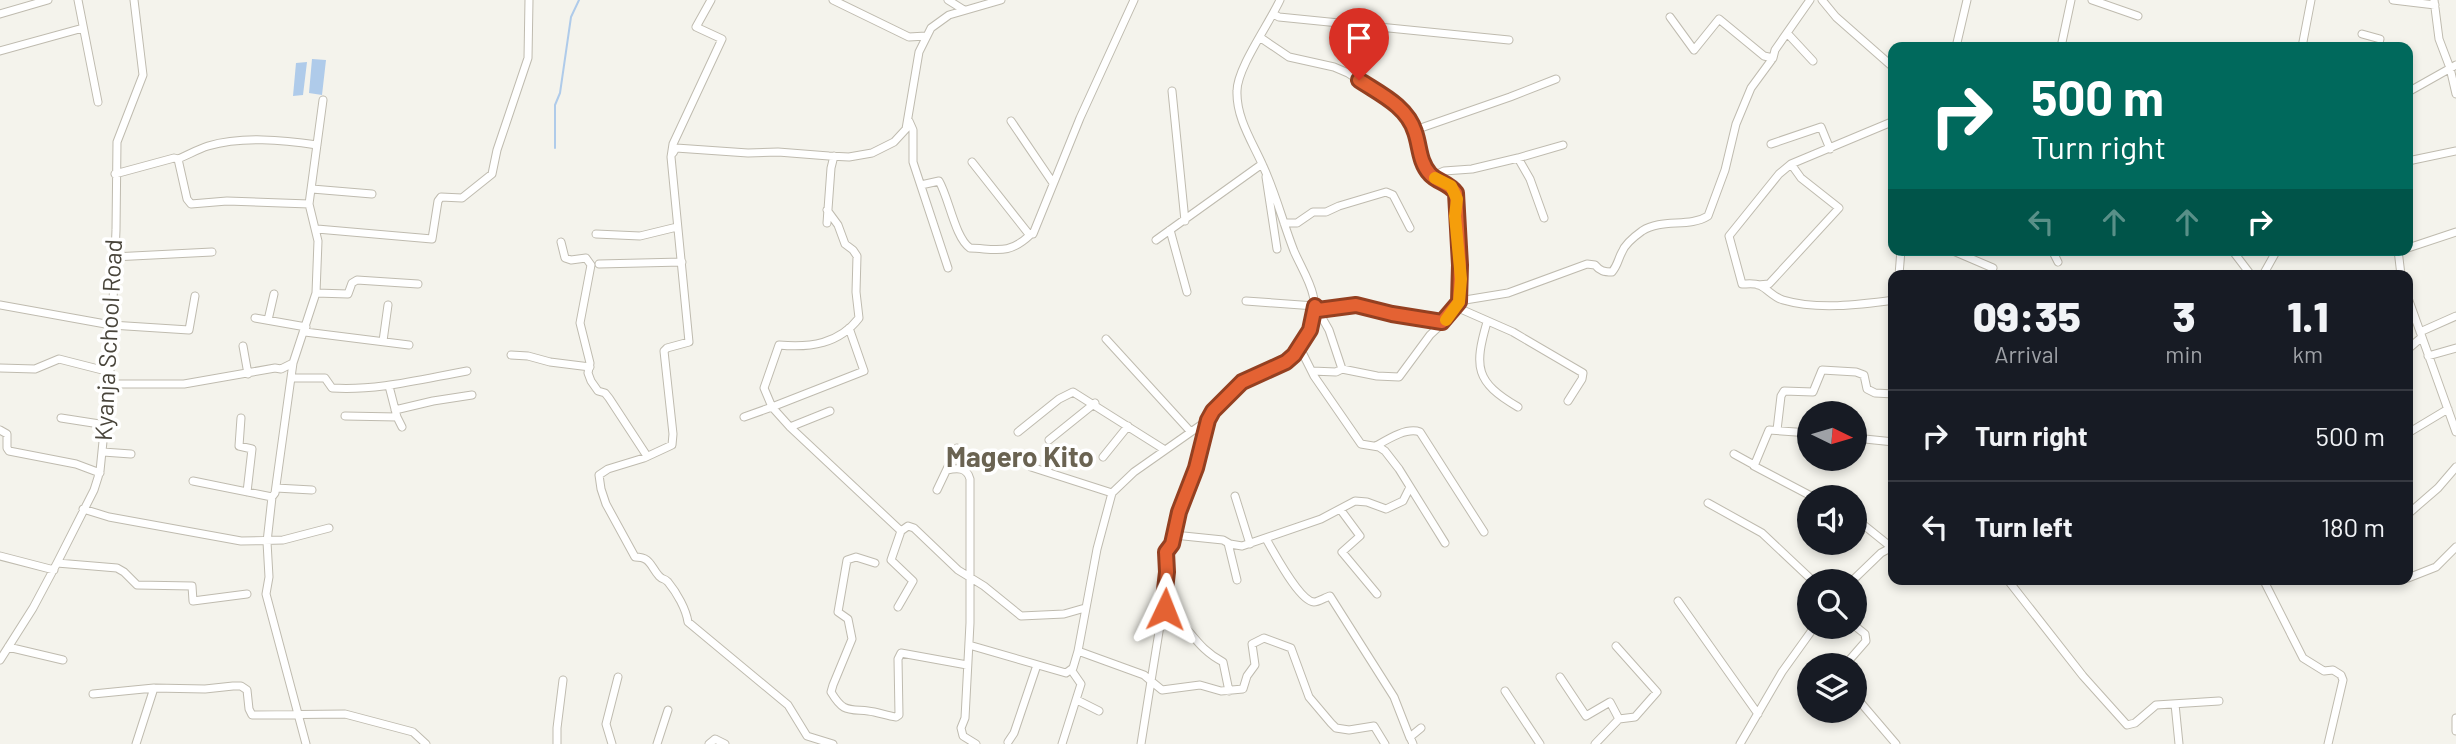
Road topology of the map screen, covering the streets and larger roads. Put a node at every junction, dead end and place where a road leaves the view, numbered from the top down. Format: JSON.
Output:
{"nodes":[{"id":1,"x":48,"y":0,"type":"edge"},
{"id":2,"x":78,"y":0,"type":"edge"},
{"id":3,"x":134,"y":0,"type":"edge"},
{"id":4,"x":529,"y":0,"type":"edge"},
{"id":5,"x":711,"y":0,"type":"edge"},
{"id":6,"x":833,"y":0,"type":"edge"},
{"id":7,"x":948,"y":0,"type":"edge"},
{"id":8,"x":1001,"y":0,"type":"edge"},
{"id":9,"x":1134,"y":0,"type":"edge"},
{"id":10,"x":1280,"y":0,"type":"edge"},
{"id":11,"x":1810,"y":0,"type":"edge"},
{"id":12,"x":1822,"y":0,"type":"edge"},
{"id":13,"x":1967,"y":0,"type":"edge"},
{"id":14,"x":2071,"y":0,"type":"edge"},
{"id":15,"x":2092,"y":0,"type":"edge"},
{"id":16,"x":2311,"y":0,"type":"edge"},
{"id":17,"x":2393,"y":0,"type":"edge"},
{"id":18,"x":2435,"y":2,"type":"edge"},
{"id":19,"x":964,"y":10,"type":"junction"},
{"id":20,"x":0,"y":14,"type":"edge"},
{"id":21,"x":1273,"y":14,"type":"junction"},
{"id":22,"x":2138,"y":16,"type":"dead end"},
{"id":23,"x":1671,"y":17,"type":"dead end"},
{"id":24,"x":83,"y":28,"type":"junction"},
{"id":25,"x":1787,"y":33,"type":"junction"},
{"id":26,"x":2362,"y":34,"type":"dead end"},
{"id":27,"x":926,"y":36,"type":"junction"},
{"id":28,"x":1261,"y":38,"type":"junction"},
{"id":29,"x":1509,"y":40,"type":"dead end"},
{"id":30,"x":1957,"y":42,"type":"edge"},
{"id":31,"x":2062,"y":42,"type":"edge"},
{"id":32,"x":2303,"y":42,"type":"edge"},
{"id":33,"x":2379,"y":42,"type":"edge"},
{"id":34,"x":0,"y":51,"type":"edge"},
{"id":35,"x":1773,"y":58,"type":"junction"},
{"id":36,"x":1813,"y":61,"type":"dead end"},
{"id":37,"x":1888,"y":63,"type":"edge"},
{"id":38,"x":2453,"y":66,"type":"edge"},
{"id":39,"x":1556,"y":79,"type":"dead end"},
{"id":40,"x":2413,"y":89,"type":"edge"},
{"id":41,"x":1172,"y":91,"type":"dead end"},
{"id":42,"x":2456,"y":94,"type":"edge"},
{"id":43,"x":323,"y":100,"type":"dead end"},
{"id":44,"x":98,"y":102,"type":"dead end"},
{"id":45,"x":909,"y":121,"type":"junction"},
{"id":46,"x":1011,"y":121,"type":"dead end"},
{"id":47,"x":1888,"y":124,"type":"edge"},
{"id":48,"x":1415,"y":130,"type":"junction"},
{"id":49,"x":1771,"y":144,"type":"dead end"},
{"id":50,"x":317,"y":145,"type":"junction"},
{"id":51,"x":1563,"y":145,"type":"dead end"},
{"id":52,"x":675,"y":146,"type":"junction"},
{"id":53,"x":1830,"y":149,"type":"junction"},
{"id":54,"x":2456,"y":151,"type":"edge"},
{"id":55,"x":834,"y":156,"type":"junction"},
{"id":56,"x":1518,"y":158,"type":"junction"},
{"id":57,"x":178,"y":159,"type":"junction"},
{"id":58,"x":2413,"y":160,"type":"edge"},
{"id":59,"x":972,"y":162,"type":"dead end"},
{"id":60,"x":1262,"y":164,"type":"junction"},
{"id":61,"x":1791,"y":164,"type":"junction"},
{"id":62,"x":1266,"y":173,"type":"junction"},
{"id":63,"x":115,"y":174,"type":"junction"},
{"id":64,"x":1431,"y":177,"type":"junction"},
{"id":65,"x":1053,"y":183,"type":"junction"},
{"id":66,"x":921,"y":185,"type":"junction"},
{"id":67,"x":312,"y":189,"type":"junction"},
{"id":68,"x":372,"y":194,"type":"dead end"},
{"id":69,"x":309,"y":204,"type":"junction"},
{"id":70,"x":827,"y":210,"type":"junction"},
{"id":71,"x":1544,"y":218,"type":"dead end"},
{"id":72,"x":1185,"y":221,"type":"junction"},
{"id":73,"x":827,"y":223,"type":"dead end"},
{"id":74,"x":1284,"y":223,"type":"junction"},
{"id":75,"x":677,"y":228,"type":"junction"},
{"id":76,"x":1410,"y":228,"type":"dead end"},
{"id":77,"x":317,"y":229,"type":"junction"},
{"id":78,"x":1170,"y":230,"type":"junction"},
{"id":79,"x":2456,"y":232,"type":"edge"},
{"id":80,"x":596,"y":234,"type":"dead end"},
{"id":81,"x":1030,"y":235,"type":"junction"},
{"id":82,"x":1156,"y":240,"type":"dead end"},
{"id":83,"x":561,"y":242,"type":"dead end"},
{"id":84,"x":2413,"y":246,"type":"edge"},
{"id":85,"x":1277,"y":249,"type":"dead end"},
{"id":86,"x":212,"y":252,"type":"dead end"},
{"id":87,"x":1965,"y":256,"type":"edge"},
{"id":88,"x":2055,"y":256,"type":"edge"},
{"id":89,"x":2237,"y":256,"type":"edge"},
{"id":90,"x":113,"y":257,"type":"junction"},
{"id":91,"x":682,"y":262,"type":"junction"},
{"id":92,"x":2058,"y":262,"type":"dead end"},
{"id":93,"x":599,"y":264,"type":"dead end"},
{"id":94,"x":948,"y":268,"type":"dead end"},
{"id":95,"x":1993,"y":268,"type":"dead end"},
{"id":96,"x":2247,"y":270,"type":"edge"},
{"id":97,"x":418,"y":284,"type":"dead end"},
{"id":98,"x":1758,"y":285,"type":"junction"},
{"id":99,"x":1187,"y":292,"type":"dead end"},
{"id":100,"x":274,"y":293,"type":"dead end"},
{"id":101,"x":316,"y":293,"type":"junction"},
{"id":102,"x":195,"y":296,"type":"dead end"},
{"id":103,"x":1247,"y":301,"type":"dead end"},
{"id":104,"x":1888,"y":301,"type":"edge"},
{"id":105,"x":1457,"y":304,"type":"junction"},
{"id":106,"x":0,"y":305,"type":"edge"},
{"id":107,"x":388,"y":305,"type":"dead end"},
{"id":108,"x":1316,"y":308,"type":"junction"},
{"id":109,"x":2413,"y":312,"type":"edge"},
{"id":110,"x":2456,"y":316,"type":"edge"},
{"id":111,"x":255,"y":318,"type":"dead end"},
{"id":112,"x":268,"y":320,"type":"junction"},
{"id":113,"x":1442,"y":322,"type":"junction"},
{"id":114,"x":1487,"y":322,"type":"junction"},
{"id":115,"x":111,"y":326,"type":"junction"},
{"id":116,"x":849,"y":328,"type":"junction"},
{"id":117,"x":306,"y":330,"type":"junction"},
{"id":118,"x":2421,"y":335,"type":"junction"},
{"id":119,"x":1106,"y":339,"type":"dead end"},
{"id":120,"x":383,"y":341,"type":"junction"},
{"id":121,"x":2413,"y":344,"type":"edge"},
{"id":122,"x":409,"y":345,"type":"dead end"},
{"id":123,"x":243,"y":346,"type":"dead end"},
{"id":124,"x":1300,"y":348,"type":"junction"},
{"id":125,"x":2456,"y":348,"type":"edge"},
{"id":126,"x":510,"y":355,"type":"dead end"},
{"id":127,"x":2428,"y":356,"type":"junction"},
{"id":128,"x":293,"y":363,"type":"junction"},
{"id":129,"x":590,"y":367,"type":"junction"},
{"id":130,"x":0,"y":368,"type":"edge"},
{"id":131,"x":1342,"y":369,"type":"junction"},
{"id":132,"x":467,"y":371,"type":"dead end"},
{"id":133,"x":1312,"y":371,"type":"junction"},
{"id":134,"x":110,"y":372,"type":"junction"},
{"id":135,"x":248,"y":374,"type":"junction"},
{"id":136,"x":291,"y":378,"type":"junction"},
{"id":137,"x":108,"y":384,"type":"junction"},
{"id":138,"x":389,"y":386,"type":"junction"},
{"id":139,"x":1888,"y":394,"type":"edge"},
{"id":140,"x":472,"y":395,"type":"dead end"},
{"id":141,"x":1568,"y":401,"type":"dead end"},
{"id":142,"x":1095,"y":403,"type":"junction"},
{"id":143,"x":2456,"y":403,"type":"edge"},
{"id":144,"x":2447,"y":406,"type":"junction"},
{"id":145,"x":772,"y":407,"type":"junction"},
{"id":146,"x":1518,"y":407,"type":"dead end"},
{"id":147,"x":830,"y":411,"type":"dead end"},
{"id":148,"x":396,"y":414,"type":"junction"},
{"id":149,"x":345,"y":416,"type":"dead end"},
{"id":150,"x":744,"y":417,"type":"dead end"},
{"id":151,"x":61,"y":418,"type":"dead end"},
{"id":152,"x":241,"y":418,"type":"dead end"},
{"id":153,"x":1208,"y":420,"type":"junction"},
{"id":154,"x":106,"y":425,"type":"junction"},
{"id":155,"x":1128,"y":426,"type":"junction"},
{"id":156,"x":402,"y":427,"type":"dead end"},
{"id":157,"x":790,"y":427,"type":"junction"},
{"id":158,"x":0,"y":430,"type":"edge"},
{"id":159,"x":1777,"y":430,"type":"junction"},
{"id":160,"x":2413,"y":430,"type":"edge"},
{"id":161,"x":1190,"y":431,"type":"junction"},
{"id":162,"x":1018,"y":432,"type":"dead end"},
{"id":163,"x":1797,"y":432,"type":"edge"},
{"id":164,"x":2456,"y":432,"type":"edge"},
{"id":165,"x":1867,"y":439,"type":"edge"},
{"id":166,"x":1049,"y":440,"type":"dead end"},
{"id":167,"x":1888,"y":441,"type":"edge"},
{"id":168,"x":1376,"y":446,"type":"junction"},
{"id":169,"x":957,"y":448,"type":"dead end"},
{"id":170,"x":1165,"y":450,"type":"junction"},
{"id":171,"x":103,"y":452,"type":"junction"},
{"id":172,"x":131,"y":454,"type":"dead end"},
{"id":173,"x":1734,"y":454,"type":"dead end"},
{"id":174,"x":647,"y":456,"type":"junction"},
{"id":175,"x":1103,"y":457,"type":"dead end"},
{"id":176,"x":1754,"y":465,"type":"junction"},
{"id":177,"x":1031,"y":467,"type":"dead end"},
{"id":178,"x":2456,"y":467,"type":"edge"},
{"id":179,"x":947,"y":471,"type":"junction"},
{"id":180,"x":100,"y":473,"type":"junction"},
{"id":181,"x":193,"y":481,"type":"dead end"},
{"id":182,"x":1410,"y":487,"type":"junction"},
{"id":183,"x":276,"y":488,"type":"junction"},
{"id":184,"x":1797,"y":489,"type":"edge"},
{"id":185,"x":312,"y":490,"type":"dead end"},
{"id":186,"x":937,"y":490,"type":"dead end"},
{"id":187,"x":247,"y":492,"type":"junction"},
{"id":188,"x":1112,"y":493,"type":"junction"},
{"id":189,"x":272,"y":496,"type":"junction"},
{"id":190,"x":1235,"y":496,"type":"dead end"},
{"id":191,"x":1416,"y":497,"type":"junction"},
{"id":192,"x":1403,"y":502,"type":"junction"},
{"id":193,"x":1708,"y":503,"type":"dead end"},
{"id":194,"x":83,"y":509,"type":"junction"},
{"id":195,"x":1340,"y":509,"type":"junction"},
{"id":196,"x":2413,"y":510,"type":"edge"},
{"id":197,"x":1867,"y":527,"type":"edge"},
{"id":198,"x":329,"y":528,"type":"dead end"},
{"id":199,"x":901,"y":531,"type":"junction"},
{"id":200,"x":1484,"y":531,"type":"dead end"},
{"id":201,"x":1174,"y":535,"type":"junction"},
{"id":202,"x":1266,"y":539,"type":"junction"},
{"id":203,"x":267,"y":542,"type":"junction"},
{"id":204,"x":1228,"y":543,"type":"junction"},
{"id":205,"x":1445,"y":543,"type":"dead end"},
{"id":206,"x":1888,"y":543,"type":"edge"},
{"id":207,"x":1250,"y":544,"type":"junction"},
{"id":208,"x":2456,"y":547,"type":"edge"},
{"id":209,"x":1888,"y":550,"type":"edge"},
{"id":210,"x":0,"y":556,"type":"edge"},
{"id":211,"x":875,"y":563,"type":"dead end"},
{"id":212,"x":55,"y":566,"type":"junction"},
{"id":213,"x":1800,"y":569,"type":"edge"},
{"id":214,"x":1866,"y":569,"type":"edge"},
{"id":215,"x":2413,"y":576,"type":"edge"},
{"id":216,"x":970,"y":579,"type":"junction"},
{"id":217,"x":1237,"y":580,"type":"dead end"},
{"id":218,"x":2012,"y":585,"type":"edge"},
{"id":219,"x":2266,"y":585,"type":"edge"},
{"id":220,"x":247,"y":594,"type":"dead end"},
{"id":221,"x":1377,"y":594,"type":"dead end"},
{"id":222,"x":1678,"y":601,"type":"dead end"},
{"id":223,"x":898,"y":607,"type":"dead end"},
{"id":224,"x":1163,"y":607,"type":"junction"},
{"id":225,"x":1086,"y":608,"type":"junction"},
{"id":226,"x":1806,"y":639,"type":"edge"},
{"id":227,"x":1866,"y":639,"type":"edge"},
{"id":228,"x":969,"y":645,"type":"junction"},
{"id":229,"x":1616,"y":646,"type":"dead end"},
{"id":230,"x":8,"y":647,"type":"junction"},
{"id":231,"x":1078,"y":651,"type":"junction"},
{"id":232,"x":1855,"y":653,"type":"edge"},
{"id":233,"x":0,"y":660,"type":"edge"},
{"id":234,"x":64,"y":660,"type":"dead end"},
{"id":235,"x":967,"y":665,"type":"junction"},
{"id":236,"x":1037,"y":665,"type":"junction"},
{"id":237,"x":1072,"y":671,"type":"junction"},
{"id":238,"x":618,"y":677,"type":"dead end"},
{"id":239,"x":1560,"y":677,"type":"dead end"},
{"id":240,"x":563,"y":680,"type":"dead end"},
{"id":241,"x":1151,"y":681,"type":"junction"},
{"id":242,"x":154,"y":688,"type":"junction"},
{"id":243,"x":1229,"y":691,"type":"junction"},
{"id":244,"x":1505,"y":691,"type":"dead end"},
{"id":245,"x":93,"y":694,"type":"dead end"},
{"id":246,"x":1077,"y":699,"type":"junction"},
{"id":247,"x":2219,"y":701,"type":"dead end"},
{"id":248,"x":2175,"y":704,"type":"junction"},
{"id":249,"x":668,"y":710,"type":"dead end"},
{"id":250,"x":1867,"y":710,"type":"edge"},
{"id":251,"x":1099,"y":711,"type":"dead end"},
{"id":252,"x":299,"y":714,"type":"junction"},
{"id":253,"x":1758,"y":714,"type":"junction"},
{"id":254,"x":2456,"y":718,"type":"edge"},
{"id":255,"x":1619,"y":719,"type":"junction"},
{"id":256,"x":1421,"y":728,"type":"dead end"},
{"id":257,"x":2456,"y":731,"type":"edge"},
{"id":258,"x":1411,"y":741,"type":"edge"},
{"id":259,"x":1008,"y":742,"type":"dead end"},
{"id":260,"x":136,"y":744,"type":"edge"},
{"id":261,"x":306,"y":744,"type":"edge"},
{"id":262,"x":426,"y":744,"type":"edge"},
{"id":263,"x":557,"y":744,"type":"edge"},
{"id":264,"x":612,"y":744,"type":"edge"},
{"id":265,"x":657,"y":744,"type":"edge"},
{"id":266,"x":709,"y":744,"type":"edge"},
{"id":267,"x":725,"y":744,"type":"edge"},
{"id":268,"x":833,"y":744,"type":"edge"},
{"id":269,"x":976,"y":744,"type":"edge"},
{"id":270,"x":1062,"y":744,"type":"edge"},
{"id":271,"x":1141,"y":744,"type":"edge"},
{"id":272,"x":1385,"y":744,"type":"edge"},
{"id":273,"x":1540,"y":744,"type":"edge"},
{"id":274,"x":1595,"y":744,"type":"edge"},
{"id":275,"x":1740,"y":744,"type":"edge"},
{"id":276,"x":1896,"y":744,"type":"edge"},
{"id":277,"x":2179,"y":744,"type":"edge"},
{"id":278,"x":2328,"y":744,"type":"edge"}],
"edges":[{"from":1,"to":20,"type":"street"},
{"from":2,"to":24,"type":"street"},
{"from":3,"to":63,"type":"street","name":"Kyanja School Road"},
{"from":4,"to":77,"type":"street"},
{"from":5,"to":52,"type":"street"},
{"from":6,"to":27,"type":"street"},
{"from":7,"to":19,"type":"street"},
{"from":8,"to":19,"type":"street"},
{"from":9,"to":65,"type":"street"},
{"from":10,"to":21,"type":"street"},
{"from":11,"to":25,"type":"street"},
{"from":12,"to":37,"type":"street"},
{"from":13,"to":30,"type":"street"},
{"from":14,"to":31,"type":"street"},
{"from":15,"to":22,"type":"street"},
{"from":16,"to":32,"type":"street"},
{"from":17,"to":18,"type":"street"},
{"from":18,"to":38,"type":"street"},
{"from":19,"to":27,"type":"street"},
{"from":21,"to":28,"type":"street"},
{"from":21,"to":29,"type":"street"},
{"from":23,"to":35,"type":"street"},
{"from":24,"to":34,"type":"street"},
{"from":24,"to":44,"type":"street"},
{"from":25,"to":35,"type":"street"},
{"from":25,"to":36,"type":"street"},
{"from":26,"to":33,"type":"street"},
{"from":27,"to":45,"type":"street"},
{"from":28,"to":48,"type":"street"},
{"from":28,"to":60,"type":"street"},
{"from":35,"to":105,"type":"street"},
{"from":38,"to":40,"type":"street"},
{"from":38,"to":42,"type":"street"},
{"from":39,"to":48,"type":"street"},
{"from":41,"to":72,"type":"street"},
{"from":43,"to":50,"type":"street"},
{"from":45,"to":55,"type":"street"},
{"from":45,"to":66,"type":"street"},
{"from":46,"to":65,"type":"street"},
{"from":47,"to":53,"type":"street"},
{"from":48,"to":64,"type":"street"},
{"from":49,"to":53,"type":"street"},
{"from":50,"to":57,"type":"street"},
{"from":50,"to":67,"type":"street"},
{"from":51,"to":56,"type":"street"},
{"from":52,"to":55,"type":"street"},
{"from":52,"to":75,"type":"street"},
{"from":53,"to":61,"type":"street"},
{"from":54,"to":58,"type":"street"},
{"from":55,"to":70,"type":"street"},
{"from":56,"to":64,"type":"street"},
{"from":56,"to":71,"type":"street"},
{"from":57,"to":63,"type":"street"},
{"from":57,"to":69,"type":"street"},
{"from":59,"to":81,"type":"street"},
{"from":60,"to":62,"type":"street"},
{"from":60,"to":72,"type":"street"},
{"from":61,"to":98,"type":"street"},
{"from":61,"to":98,"type":"street"},
{"from":62,"to":74,"type":"street"},
{"from":62,"to":85,"type":"street"},
{"from":63,"to":90,"type":"street","name":"Kyanja School Road"},
{"from":64,"to":105,"type":"street"},
{"from":65,"to":81,"type":"street"},
{"from":66,"to":81,"type":"street"},
{"from":66,"to":94,"type":"street"},
{"from":67,"to":68,"type":"street"},
{"from":67,"to":69,"type":"street"},
{"from":69,"to":77,"type":"street"},
{"from":70,"to":73,"type":"street"},
{"from":70,"to":116,"type":"street"},
{"from":72,"to":78,"type":"street"},
{"from":74,"to":76,"type":"street"},
{"from":74,"to":108,"type":"street"},
{"from":75,"to":80,"type":"street"},
{"from":75,"to":91,"type":"street"},
{"from":77,"to":101,"type":"street"},
{"from":78,"to":82,"type":"street"},
{"from":78,"to":99,"type":"street"},
{"from":79,"to":84,"type":"street"},
{"from":83,"to":129,"type":"street"},
{"from":86,"to":90,"type":"street"},
{"from":87,"to":95,"type":"street"},
{"from":88,"to":92,"type":"street"},
{"from":89,"to":96,"type":"street"},
{"from":90,"to":115,"type":"street","name":"Kyanja School Road"},
{"from":91,"to":93,"type":"street"},
{"from":91,"to":174,"type":"street"},
{"from":97,"to":101,"type":"street"},
{"from":98,"to":104,"type":"street"},
{"from":100,"to":112,"type":"street"},
{"from":101,"to":117,"type":"street"},
{"from":102,"to":115,"type":"street"},
{"from":103,"to":108,"type":"street"},
{"from":105,"to":113,"type":"street"},
{"from":105,"to":114,"type":"street"},
{"from":106,"to":115,"type":"street"},
{"from":107,"to":120,"type":"street"},
{"from":108,"to":113,"type":"street"},
{"from":108,"to":124,"type":"street"},
{"from":108,"to":131,"type":"street"},
{"from":109,"to":118,"type":"street"},
{"from":110,"to":118,"type":"street"},
{"from":111,"to":112,"type":"street"},
{"from":112,"to":117,"type":"street"},
{"from":113,"to":131,"type":"street"},
{"from":114,"to":141,"type":"street"},
{"from":114,"to":146,"type":"street"},
{"from":115,"to":134,"type":"street","name":"Kyanja School Road"},
{"from":116,"to":145,"type":"street"},
{"from":116,"to":145,"type":"street"},
{"from":117,"to":120,"type":"street"},
{"from":117,"to":128,"type":"street"},
{"from":118,"to":121,"type":"street"},
{"from":118,"to":127,"type":"street"},
{"from":119,"to":161,"type":"street"},
{"from":120,"to":122,"type":"street"},
{"from":123,"to":135,"type":"street"},
{"from":124,"to":133,"type":"street"},
{"from":124,"to":153,"type":"street"},
{"from":125,"to":127,"type":"street"},
{"from":126,"to":129,"type":"street"},
{"from":127,"to":144,"type":"street"},
{"from":128,"to":135,"type":"street"},
{"from":128,"to":136,"type":"street"},
{"from":129,"to":174,"type":"street"},
{"from":130,"to":134,"type":"street"},
{"from":131,"to":133,"type":"street"},
{"from":132,"to":138,"type":"street"},
{"from":133,"to":168,"type":"street"},
{"from":134,"to":137,"type":"street","name":"Kyanja School Road"},
{"from":135,"to":137,"type":"street"},
{"from":136,"to":138,"type":"street"},
{"from":136,"to":183,"type":"street"},
{"from":137,"to":154,"type":"street","name":"Kyanja School Road"},
{"from":138,"to":148,"type":"street"},
{"from":139,"to":159,"type":"street"},
{"from":140,"to":148,"type":"street"},
{"from":142,"to":155,"type":"street"},
{"from":142,"to":162,"type":"street"},
{"from":142,"to":166,"type":"street"},
{"from":143,"to":144,"type":"street"},
{"from":144,"to":160,"type":"street"},
{"from":144,"to":164,"type":"street"},
{"from":145,"to":150,"type":"street"},
{"from":145,"to":157,"type":"street"},
{"from":147,"to":157,"type":"street"},
{"from":148,"to":149,"type":"street"},
{"from":148,"to":156,"type":"street"},
{"from":151,"to":154,"type":"street"},
{"from":152,"to":187,"type":"street"},
{"from":153,"to":161,"type":"street"},
{"from":153,"to":201,"type":"street"},
{"from":154,"to":171,"type":"street","name":"Kyanja School Road"},
{"from":155,"to":170,"type":"street"},
{"from":155,"to":175,"type":"street"},
{"from":157,"to":199,"type":"street"},
{"from":158,"to":180,"type":"street"},
{"from":159,"to":163,"type":"street"},
{"from":159,"to":176,"type":"street"},
{"from":161,"to":170,"type":"street"},
{"from":165,"to":167,"type":"street"},
{"from":168,"to":182,"type":"street"},
{"from":168,"to":200,"type":"street"},
{"from":169,"to":179,"type":"street"},
{"from":170,"to":188,"type":"street"},
{"from":171,"to":172,"type":"street"},
{"from":171,"to":180,"type":"street","name":"Kyanja School Road"},
{"from":173,"to":176,"type":"street"},
{"from":174,"to":268,"type":"street"},
{"from":176,"to":184,"type":"street"},
{"from":177,"to":188,"type":"street"},
{"from":178,"to":196,"type":"street"},
{"from":179,"to":186,"type":"street"},
{"from":179,"to":216,"type":"street"},
{"from":180,"to":194,"type":"street","name":"Kyanja School Road"},
{"from":181,"to":187,"type":"street"},
{"from":182,"to":191,"type":"street"},
{"from":182,"to":192,"type":"street"},
{"from":183,"to":185,"type":"street"},
{"from":183,"to":189,"type":"street"},
{"from":187,"to":189,"type":"street"},
{"from":188,"to":225,"type":"street"},
{"from":189,"to":203,"type":"street"},
{"from":190,"to":207,"type":"street"},
{"from":191,"to":192,"type":"street"},
{"from":191,"to":205,"type":"street"},
{"from":192,"to":195,"type":"street"},
{"from":193,"to":213,"type":"street"},
{"from":194,"to":203,"type":"street"},
{"from":194,"to":212,"type":"street","name":"Kyanja School Road"},
{"from":195,"to":202,"type":"street"},
{"from":195,"to":221,"type":"street"},
{"from":197,"to":206,"type":"street"},
{"from":198,"to":203,"type":"street"},
{"from":199,"to":216,"type":"street"},
{"from":199,"to":223,"type":"street"},
{"from":201,"to":204,"type":"street"},
{"from":201,"to":224,"type":"street"},
{"from":202,"to":207,"type":"street"},
{"from":202,"to":258,"type":"street"},
{"from":203,"to":252,"type":"street"},
{"from":204,"to":207,"type":"street"},
{"from":204,"to":217,"type":"street"},
{"from":208,"to":215,"type":"street"},
{"from":209,"to":214,"type":"street"},
{"from":210,"to":212,"type":"street"},
{"from":211,"to":235,"type":"street"},
{"from":212,"to":220,"type":"street"},
{"from":212,"to":230,"type":"street","name":"Kyanja School Road"},
{"from":216,"to":225,"type":"street"},
{"from":216,"to":228,"type":"street"},
{"from":218,"to":248,"type":"street"},
{"from":219,"to":278,"type":"street"},
{"from":222,"to":253,"type":"street"},
{"from":224,"to":241,"type":"street"},
{"from":224,"to":243,"type":"street"},
{"from":225,"to":231,"type":"street"},
{"from":226,"to":253,"type":"street"},
{"from":227,"to":232,"type":"street"},
{"from":228,"to":235,"type":"street"},
{"from":228,"to":236,"type":"street"},
{"from":229,"to":255,"type":"street"},
{"from":230,"to":233,"type":"street","name":"Kyanja School Road"},
{"from":230,"to":234,"type":"street"},
{"from":231,"to":237,"type":"street"},
{"from":231,"to":241,"type":"street"},
{"from":235,"to":269,"type":"street"},
{"from":236,"to":237,"type":"street"},
{"from":236,"to":259,"type":"street"},
{"from":237,"to":246,"type":"street"},
{"from":238,"to":264,"type":"street"},
{"from":239,"to":255,"type":"street"},
{"from":240,"to":263,"type":"street"},
{"from":241,"to":243,"type":"street"},
{"from":241,"to":271,"type":"street"},
{"from":242,"to":245,"type":"street"},
{"from":242,"to":252,"type":"street"},
{"from":242,"to":260,"type":"street"},
{"from":243,"to":272,"type":"street"},
{"from":244,"to":273,"type":"street"},
{"from":246,"to":251,"type":"street"},
{"from":246,"to":270,"type":"street"},
{"from":247,"to":248,"type":"street"},
{"from":248,"to":277,"type":"street"},
{"from":249,"to":265,"type":"street"},
{"from":250,"to":276,"type":"street"},
{"from":252,"to":261,"type":"street"},
{"from":252,"to":262,"type":"street"},
{"from":253,"to":275,"type":"street"},
{"from":254,"to":257,"type":"street"},
{"from":255,"to":274,"type":"street"},
{"from":256,"to":258,"type":"street"},
{"from":266,"to":267,"type":"street"}]}
